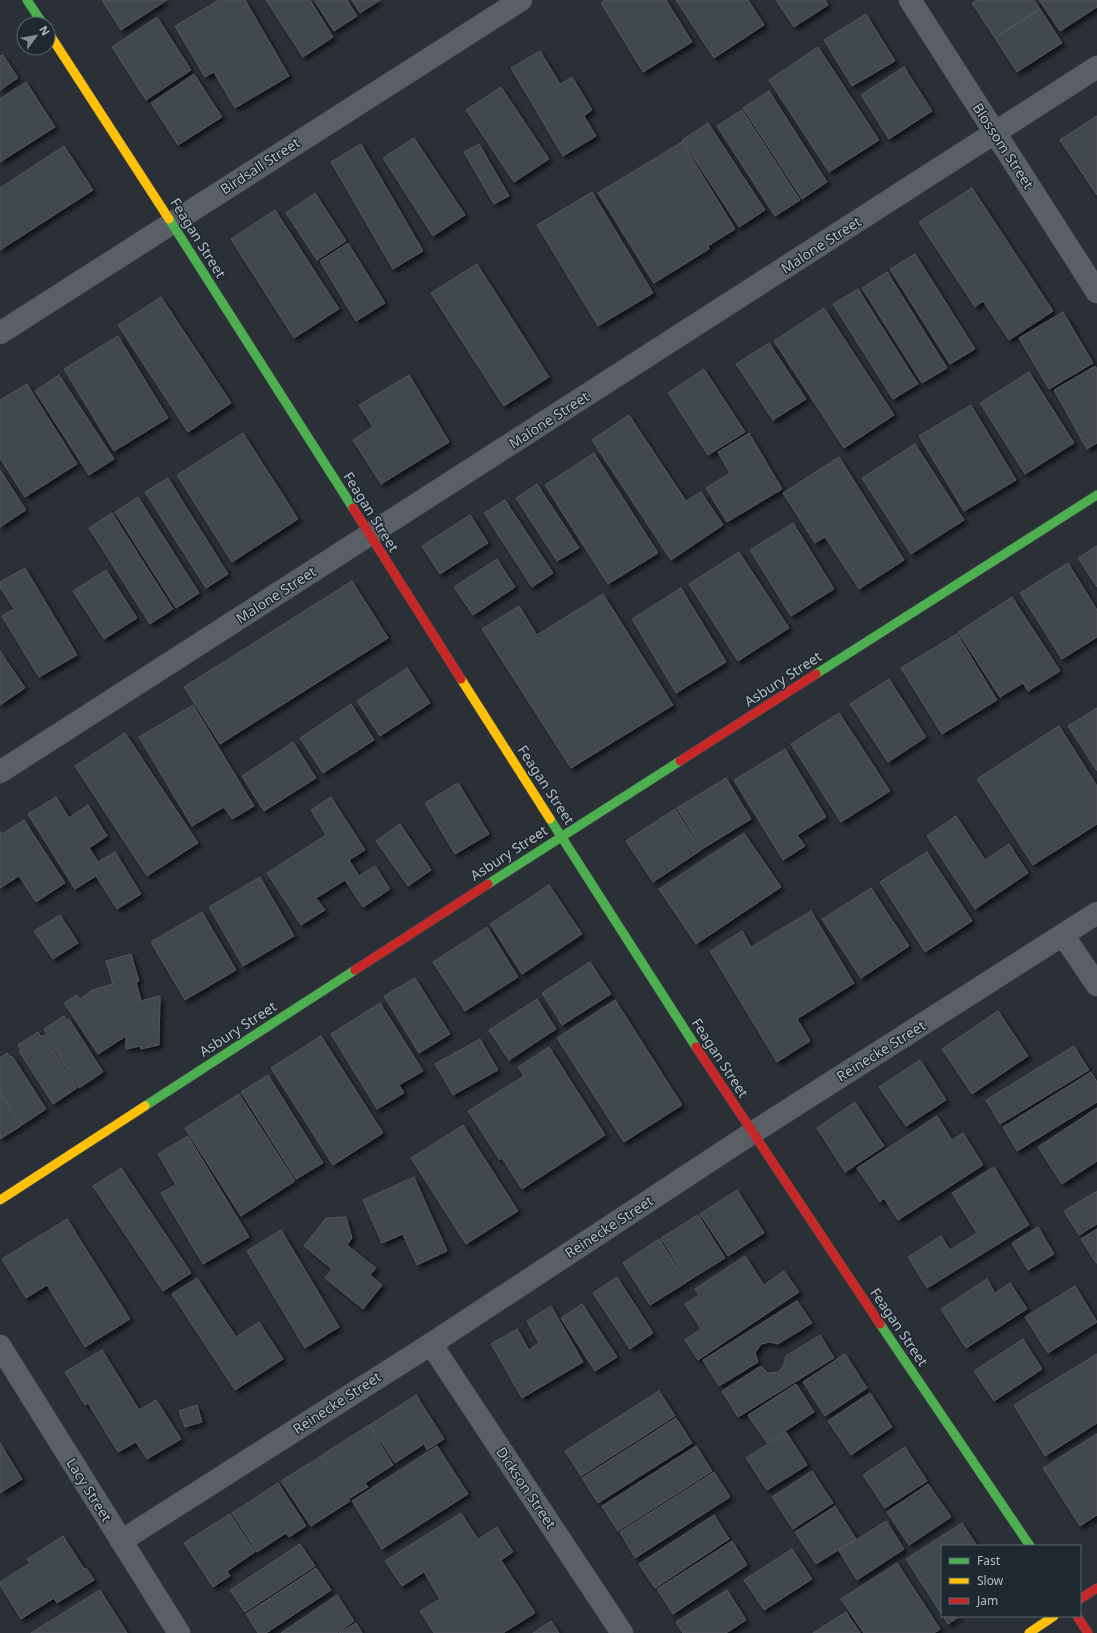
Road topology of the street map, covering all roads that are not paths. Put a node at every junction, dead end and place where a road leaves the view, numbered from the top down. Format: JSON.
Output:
{"nodes":[{"id":1,"x":27,"y":0,"type":"edge"},
{"id":2,"x":521,"y":0,"type":"edge"},
{"id":3,"x":910,"y":0,"type":"edge"},
{"id":4,"x":38,"y":16,"type":"edge"},
{"id":5,"x":56,"y":44,"type":"edge"},
{"id":6,"x":1097,"y":67,"type":"edge"},
{"id":7,"x":994,"y":134,"type":"junction"},
{"id":8,"x":173,"y":222,"type":"junction"},
{"id":9,"x":1097,"y":292,"type":"edge"},
{"id":10,"x":0,"y":332,"type":"edge"},
{"id":11,"x":1097,"y":495,"type":"edge"},
{"id":12,"x":370,"y":536,"type":"junction"},
{"id":13,"x":0,"y":772,"type":"edge"},
{"id":14,"x":562,"y":836,"type":"junction"},
{"id":15,"x":1097,"y":913,"type":"edge"},
{"id":16,"x":1064,"y":935,"type":"junction"},
{"id":17,"x":1097,"y":985,"type":"edge"},
{"id":18,"x":752,"y":1133,"type":"junction"},
{"id":19,"x":0,"y":1200,"type":"edge"},
{"id":20,"x":430,"y":1344,"type":"junction"},
{"id":21,"x":0,"y":1346,"type":"edge"},
{"id":22,"x":121,"y":1541,"type":"junction"},
{"id":23,"x":1029,"y":1545,"type":"edge"},
{"id":24,"x":1097,"y":1588,"type":"edge"},
{"id":25,"x":1081,"y":1598,"type":"edge"},
{"id":26,"x":1053,"y":1617,"type":"edge"},
{"id":27,"x":1078,"y":1617,"type":"edge"},
{"id":28,"x":179,"y":1633,"type":"edge"},
{"id":29,"x":622,"y":1633,"type":"edge"},
{"id":30,"x":1029,"y":1633,"type":"edge"},
{"id":31,"x":1088,"y":1633,"type":"edge"}],
"edges":[{"from":1,"to":4,"type":"street"},
{"from":2,"to":8,"type":"street","name":"Birdsall Street"},
{"from":3,"to":7,"type":"street","name":"Blossom Street"},
{"from":5,"to":8,"type":"street","name":"Feagan Street"},
{"from":6,"to":7,"type":"street","name":"Malone Street"},
{"from":7,"to":9,"type":"street","name":"Blossom Street"},
{"from":7,"to":12,"type":"street","name":"Malone Street"},
{"from":8,"to":10,"type":"street","name":"Birdsall Street"},
{"from":8,"to":12,"type":"street","name":"Feagan Street"},
{"from":11,"to":14,"type":"street","name":"Asbury Street"},
{"from":12,"to":13,"type":"street","name":"Malone Street"},
{"from":12,"to":14,"type":"street","name":"Feagan Street"},
{"from":14,"to":18,"type":"street","name":"Feagan Street"},
{"from":14,"to":19,"type":"street","name":"Asbury Street"},
{"from":15,"to":16,"type":"street","name":"Reinecke Street"},
{"from":16,"to":17,"type":"street"},
{"from":16,"to":18,"type":"street","name":"Reinecke Street"},
{"from":18,"to":20,"type":"street","name":"Reinecke Street"},
{"from":18,"to":23,"type":"street","name":"Feagan Street"},
{"from":20,"to":22,"type":"street","name":"Reinecke Street"},
{"from":20,"to":29,"type":"street","name":"Dickson Street"},
{"from":21,"to":22,"type":"street","name":"Lacy Street"},
{"from":22,"to":28,"type":"street","name":"Lacy Street"},
{"from":24,"to":25,"type":"street"},
{"from":26,"to":30,"type":"street"},
{"from":27,"to":31,"type":"street"}]}
